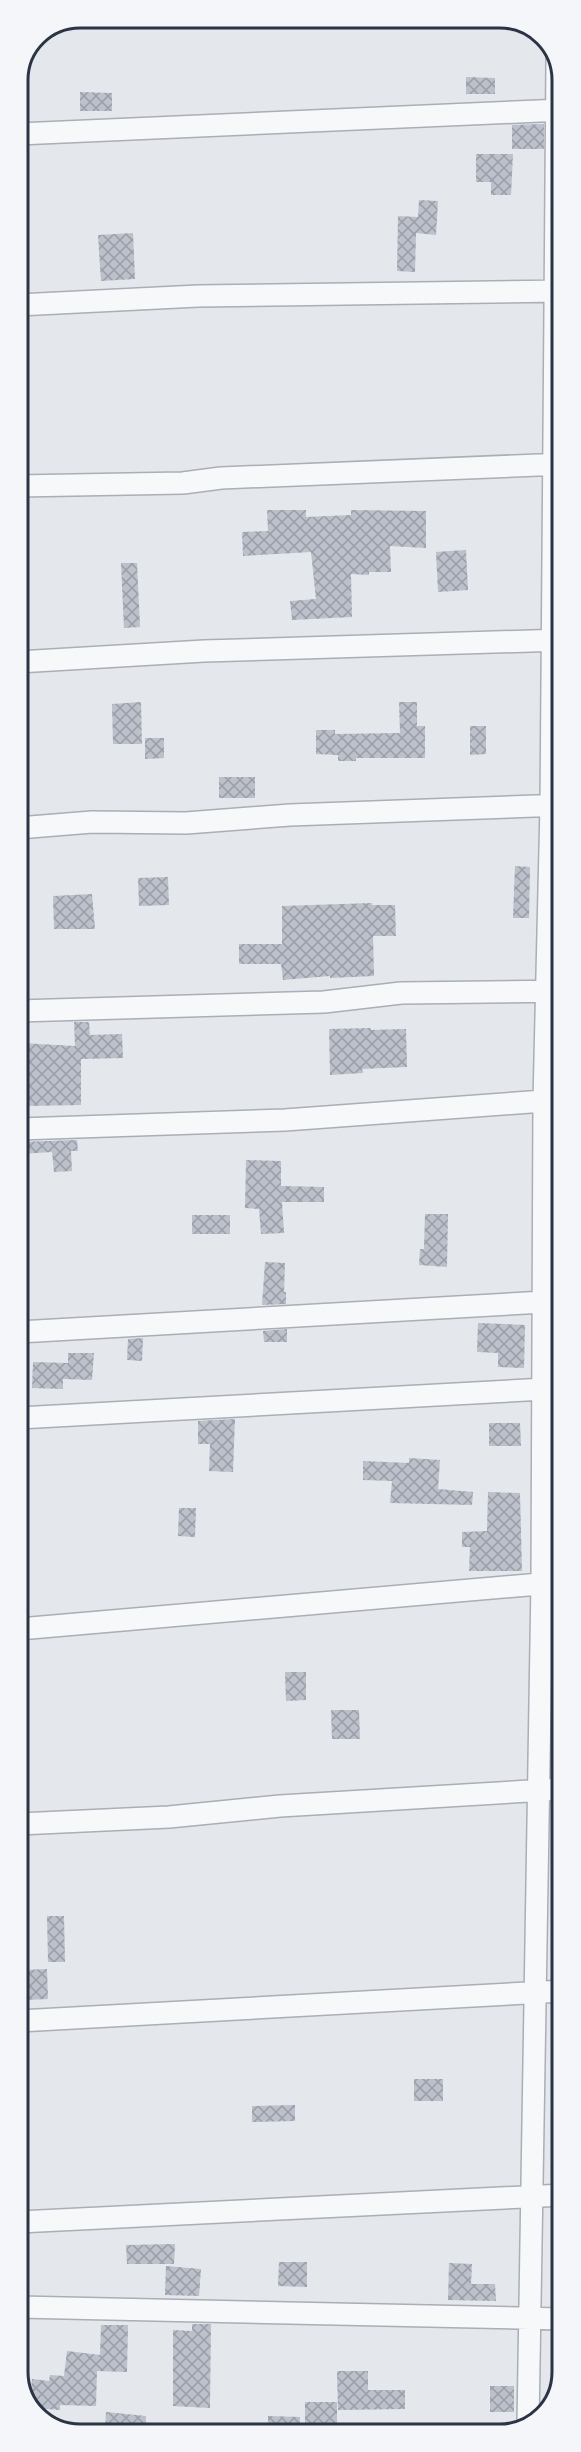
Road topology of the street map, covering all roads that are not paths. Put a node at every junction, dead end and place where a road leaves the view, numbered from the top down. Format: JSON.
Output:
{"nodes":[{"id":1,"x":552,"y":110,"type":"edge"},
{"id":2,"x":28,"y":134,"type":"edge"},
{"id":3,"x":552,"y":291,"type":"edge"},
{"id":4,"x":28,"y":304,"type":"edge"},
{"id":5,"x":552,"y":464,"type":"edge"},
{"id":6,"x":28,"y":486,"type":"edge"},
{"id":7,"x":552,"y":641,"type":"edge"},
{"id":8,"x":28,"y":661,"type":"edge"},
{"id":9,"x":552,"y":806,"type":"edge"},
{"id":10,"x":28,"y":827,"type":"edge"},
{"id":11,"x":552,"y":990,"type":"edge"},
{"id":12,"x":28,"y":1011,"type":"edge"},
{"id":13,"x":552,"y":1012,"type":"edge"},
{"id":14,"x":544,"y":1101,"type":"junction"},
{"id":15,"x":28,"y":1129,"type":"edge"},
{"id":16,"x":552,"y":1155,"type":"edge"},
{"id":17,"x":552,"y":1302,"type":"edge"},
{"id":18,"x":28,"y":1331,"type":"edge"},
{"id":19,"x":552,"y":1389,"type":"edge"},
{"id":20,"x":28,"y":1418,"type":"edge"},
{"id":21,"x":552,"y":1582,"type":"edge"},
{"id":22,"x":28,"y":1628,"type":"edge"},
{"id":23,"x":552,"y":1789,"type":"edge"},
{"id":24,"x":538,"y":1790,"type":"junction"},
{"id":25,"x":28,"y":1824,"type":"edge"},
{"id":26,"x":552,"y":1991,"type":"edge"},
{"id":27,"x":535,"y":1992,"type":"junction"},
{"id":28,"x":28,"y":2020,"type":"edge"},
{"id":29,"x":552,"y":2195,"type":"edge"},
{"id":30,"x":532,"y":2196,"type":"junction"},
{"id":31,"x":28,"y":2223,"type":"edge"},
{"id":32,"x":28,"y":2307,"type":"edge"},
{"id":33,"x":530,"y":2318,"type":"junction"},
{"id":34,"x":552,"y":2319,"type":"edge"},
{"id":35,"x":528,"y":2415,"type":"edge"}],
"edges":[{"from":1,"to":2,"type":"street"},
{"from":3,"to":4,"type":"street"},
{"from":5,"to":6,"type":"street"},
{"from":7,"to":8,"type":"street"},
{"from":9,"to":10,"type":"street"},
{"from":11,"to":12,"type":"street"},
{"from":13,"to":14,"type":"street"},
{"from":14,"to":15,"type":"street"},
{"from":14,"to":16,"type":"street"},
{"from":17,"to":18,"type":"street"},
{"from":19,"to":20,"type":"street"},
{"from":21,"to":22,"type":"street"},
{"from":21,"to":24,"type":"street"},
{"from":23,"to":24,"type":"street"},
{"from":24,"to":25,"type":"street"},
{"from":24,"to":27,"type":"street"},
{"from":26,"to":27,"type":"street"},
{"from":27,"to":28,"type":"street"},
{"from":27,"to":30,"type":"street"},
{"from":29,"to":30,"type":"street"},
{"from":30,"to":31,"type":"street"},
{"from":30,"to":33,"type":"street"},
{"from":32,"to":33,"type":"street"},
{"from":33,"to":34,"type":"street"},
{"from":33,"to":35,"type":"street"}]}
